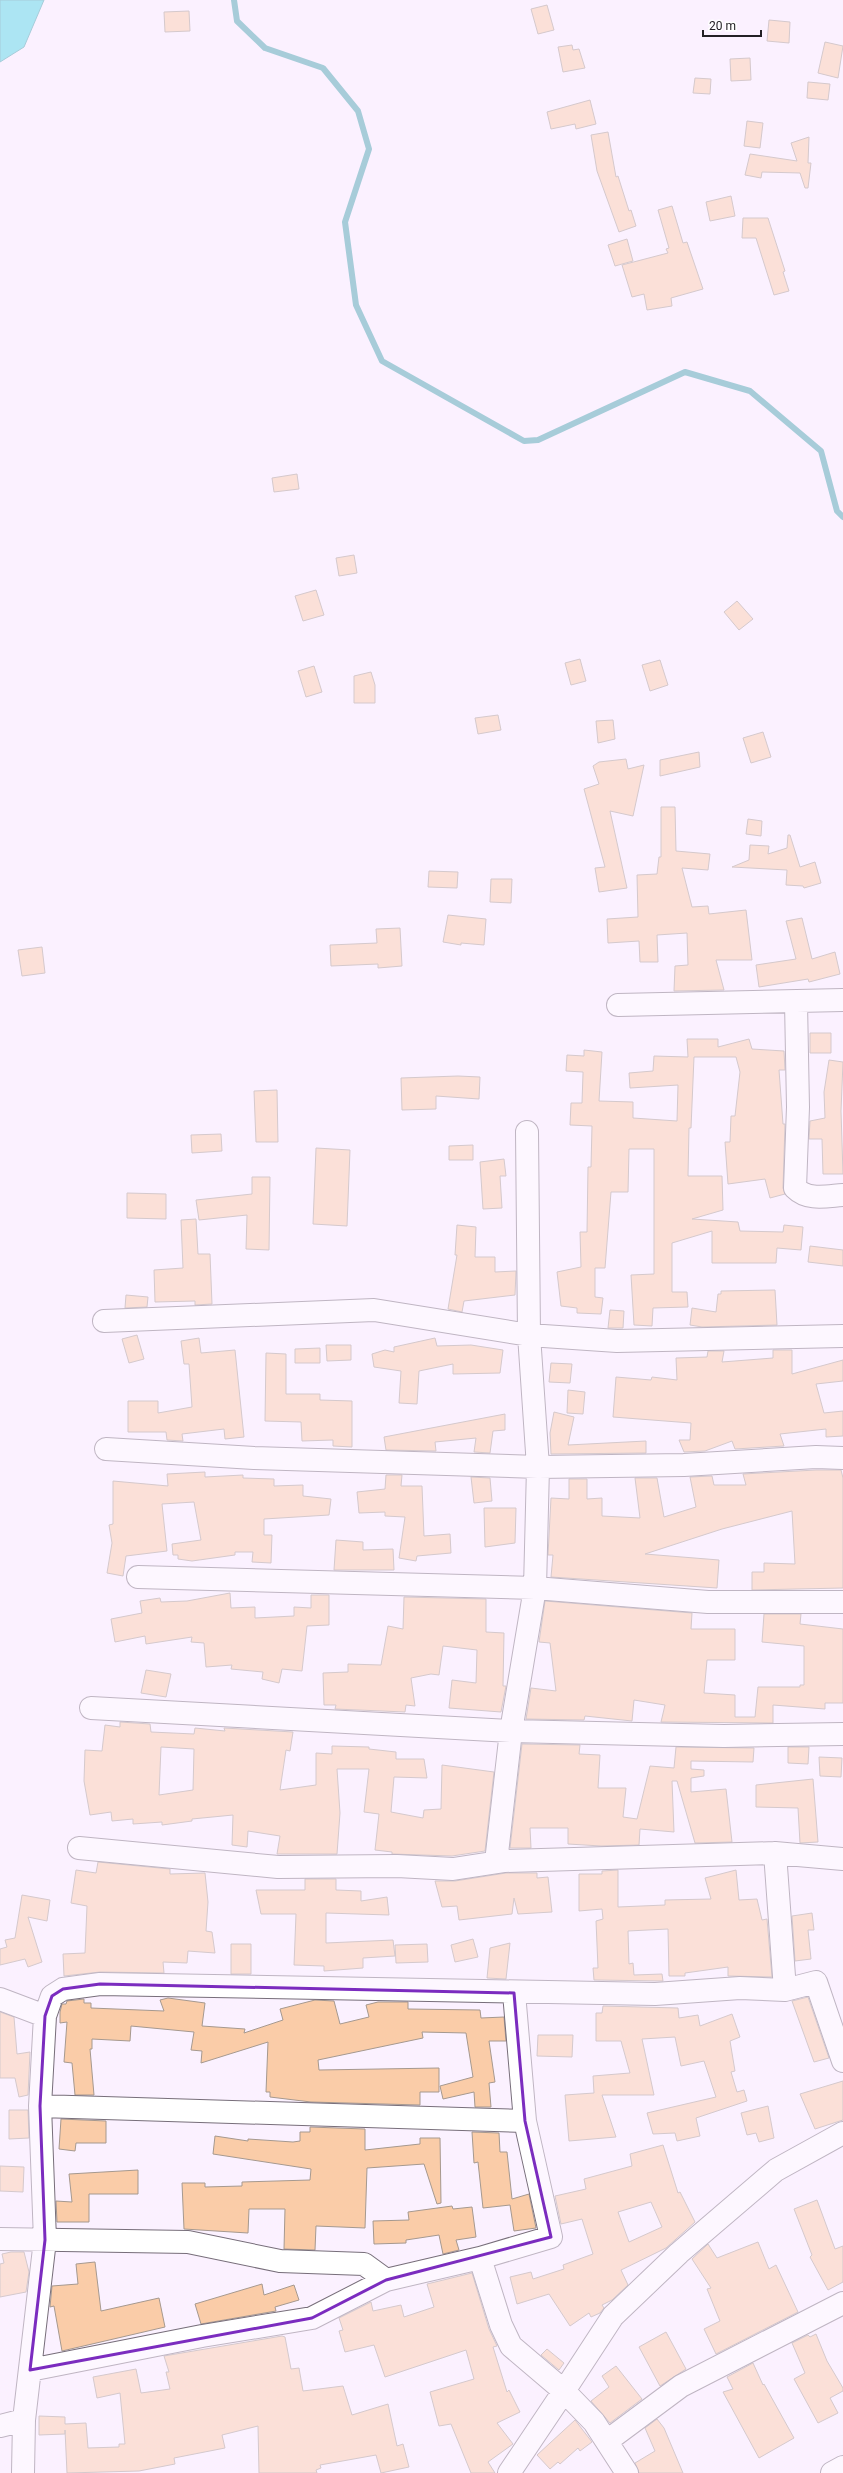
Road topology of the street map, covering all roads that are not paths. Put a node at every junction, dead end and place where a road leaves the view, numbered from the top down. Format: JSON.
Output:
{"nodes":[{"id":1,"x":843,"y":1000,"type":"edge"},
{"id":2,"x":796,"y":1002,"type":"junction"},
{"id":3,"x":618,"y":1005,"type":"dead end"},
{"id":4,"x":527,"y":1132,"type":"dead end"},
{"id":5,"x":843,"y":1195,"type":"edge"},
{"id":6,"x":104,"y":1321,"type":"dead end"},
{"id":7,"x":529,"y":1335,"type":"junction"},
{"id":8,"x":843,"y":1336,"type":"edge"},
{"id":9,"x":106,"y":1449,"type":"dead end"},
{"id":10,"x":843,"y":1458,"type":"edge"},
{"id":11,"x":538,"y":1467,"type":"junction"},
{"id":12,"x":138,"y":1577,"type":"dead end"},
{"id":13,"x":535,"y":1588,"type":"junction"},
{"id":14,"x":843,"y":1602,"type":"edge"},
{"id":15,"x":91,"y":1708,"type":"dead end"},
{"id":16,"x":511,"y":1731,"type":"junction"},
{"id":17,"x":843,"y":1734,"type":"edge"},
{"id":18,"x":79,"y":1848,"type":"dead end"},
{"id":19,"x":775,"y":1853,"type":"junction"},
{"id":20,"x":843,"y":1859,"type":"edge"},
{"id":21,"x":496,"y":1862,"type":"junction"},
{"id":22,"x":785,"y":1990,"type":"junction"},
{"id":23,"x":514,"y":1993,"type":"junction"},
{"id":24,"x":0,"y":1999,"type":"edge"},
{"id":25,"x":45,"y":2016,"type":"junction"},
{"id":26,"x":843,"y":2061,"type":"edge"},
{"id":27,"x":40,"y":2106,"type":"junction"},
{"id":28,"x":525,"y":2121,"type":"junction"},
{"id":29,"x":843,"y":2133,"type":"edge"},
{"id":30,"x":0,"y":2239,"type":"edge"},
{"id":31,"x":45,"y":2240,"type":"junction"},
{"id":32,"x":480,"y":2258,"type":"junction"},
{"id":33,"x":386,"y":2280,"type":"junction"},
{"id":34,"x":843,"y":2303,"type":"edge"},
{"id":35,"x":30,"y":2370,"type":"junction"},
{"id":36,"x":564,"y":2391,"type":"junction"},
{"id":37,"x":24,"y":2420,"type":"junction"},
{"id":38,"x":0,"y":2426,"type":"edge"},
{"id":39,"x":606,"y":2441,"type":"junction"},
{"id":40,"x":843,"y":2467,"type":"edge"},
{"id":41,"x":22,"y":2473,"type":"edge"},
{"id":42,"x":509,"y":2473,"type":"edge"},
{"id":43,"x":627,"y":2473,"type":"edge"},
{"id":44,"x":832,"y":2473,"type":"edge"}],
"edges":[{"from":1,"to":2,"type":"street"},
{"from":2,"to":3,"type":"street"},
{"from":2,"to":5,"type":"street"},
{"from":4,"to":7,"type":"street"},
{"from":6,"to":7,"type":"street"},
{"from":7,"to":8,"type":"street"},
{"from":7,"to":11,"type":"street"},
{"from":9,"to":11,"type":"street"},
{"from":10,"to":11,"type":"street"},
{"from":11,"to":13,"type":"street"},
{"from":12,"to":13,"type":"street"},
{"from":13,"to":14,"type":"street"},
{"from":13,"to":16,"type":"street"},
{"from":15,"to":16,"type":"street"},
{"from":16,"to":17,"type":"street"},
{"from":16,"to":21,"type":"street"},
{"from":18,"to":21,"type":"street"},
{"from":19,"to":20,"type":"street"},
{"from":19,"to":21,"type":"street"},
{"from":19,"to":22,"type":"street"},
{"from":22,"to":23,"type":"street"},
{"from":22,"to":26,"type":"street"},
{"from":23,"to":25,"type":"street"},
{"from":23,"to":28,"type":"street"},
{"from":24,"to":25,"type":"street"},
{"from":25,"to":27,"type":"street"},
{"from":27,"to":28,"type":"street"},
{"from":27,"to":31,"type":"street"},
{"from":28,"to":32,"type":"street"},
{"from":29,"to":36,"type":"street"},
{"from":30,"to":31,"type":"street"},
{"from":31,"to":33,"type":"street"},
{"from":31,"to":35,"type":"street"},
{"from":32,"to":33,"type":"street"},
{"from":32,"to":36,"type":"street"},
{"from":33,"to":35,"type":"street"},
{"from":34,"to":39,"type":"street"},
{"from":35,"to":37,"type":"street"},
{"from":36,"to":39,"type":"street"},
{"from":36,"to":42,"type":"street"},
{"from":37,"to":38,"type":"street"},
{"from":37,"to":41,"type":"street"},
{"from":39,"to":43,"type":"street"},
{"from":40,"to":44,"type":"street"}]}
